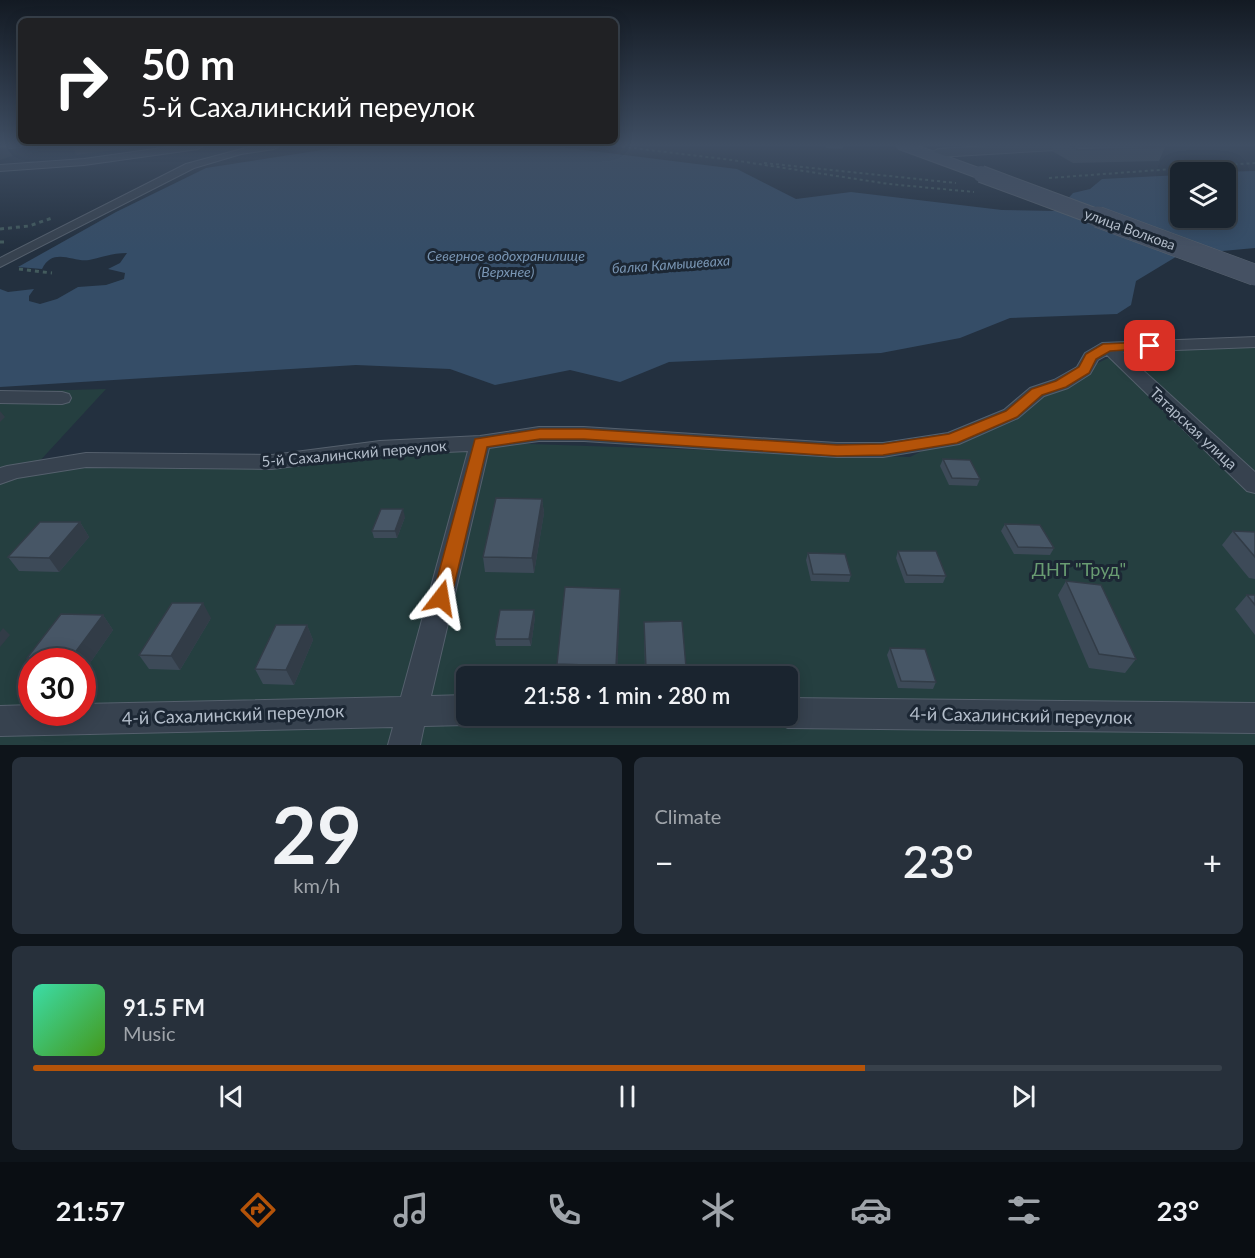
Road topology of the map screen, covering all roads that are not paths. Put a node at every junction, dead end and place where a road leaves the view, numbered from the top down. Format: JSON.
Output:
{"nodes":[{"id":1,"x":161,"y":181,"type":"edge"},
{"id":2,"x":985,"y":181,"type":"edge"},
{"id":3,"x":985,"y":181,"type":"edge"},
{"id":4,"x":0,"y":263,"type":"edge"},
{"id":5,"x":1255,"y":267,"type":"edge"},
{"id":6,"x":1255,"y":274,"type":"edge"},
{"id":7,"x":1255,"y":342,"type":"edge"},
{"id":8,"x":1108,"y":347,"type":"junction"},
{"id":9,"x":0,"y":397,"type":"edge"},
{"id":10,"x":62,"y":398,"type":"dead end"},
{"id":11,"x":480,"y":442,"type":"junction"},
{"id":12,"x":0,"y":476,"type":"edge"},
{"id":13,"x":1255,"y":485,"type":"edge"},
{"id":14,"x":414,"y":710,"type":"junction"},
{"id":15,"x":456,"y":710,"type":"edge"},
{"id":16,"x":798,"y":713,"type":"edge"},
{"id":17,"x":1255,"y":717,"type":"edge"},
{"id":18,"x":0,"y":721,"type":"edge"},
{"id":19,"x":404,"y":745,"type":"edge"}],
"edges":[{"from":1,"to":4,"type":"street"},
{"from":2,"to":5,"type":"main road","name":"улица Волкова"},
{"from":3,"to":6,"type":"main road","name":"улица Волкова","bridge":true},
{"from":7,"to":8,"type":"street"},
{"from":8,"to":11,"type":"street","name":"5-й Сахалинский переулок"},
{"from":8,"to":13,"type":"street","name":"Татарская улица"},
{"from":9,"to":10,"type":"street"},
{"from":11,"to":12,"type":"street","name":"5-й Сахалинский переулок"},
{"from":11,"to":14,"type":"street"},
{"from":14,"to":15,"type":"street","name":"4-й Сахалинский переулок"},
{"from":14,"to":18,"type":"street","name":"4-й Сахалинский переулок"},
{"from":14,"to":19,"type":"street"},
{"from":16,"to":17,"type":"street","name":"4-й Сахалинский переулок"}]}
